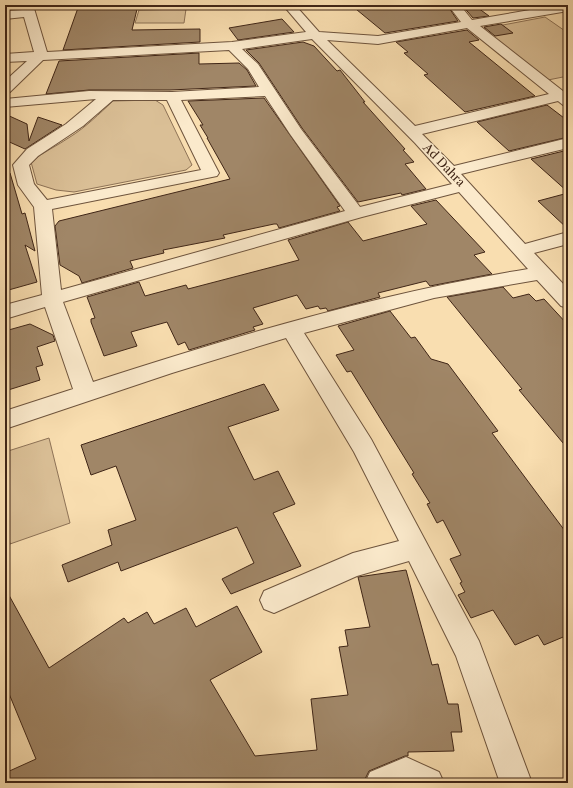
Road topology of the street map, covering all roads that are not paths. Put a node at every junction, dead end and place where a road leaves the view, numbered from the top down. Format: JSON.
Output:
{"nodes":[{"id":1,"x":289,"y":5,"type":"edge"},
{"id":2,"x":454,"y":5,"type":"edge"},
{"id":3,"x":568,"y":7,"type":"edge"},
{"id":4,"x":28,"y":9,"type":"edge"},
{"id":5,"x":554,"y":9,"type":"junction"},
{"id":6,"x":5,"y":15,"type":"edge"},
{"id":7,"x":568,"y":19,"type":"edge"},
{"id":8,"x":468,"y":23,"type":"junction"},
{"id":9,"x":314,"y":36,"type":"junction"},
{"id":10,"x":378,"y":40,"type":"junction"},
{"id":11,"x":232,"y":46,"type":"junction"},
{"id":12,"x":333,"y":54,"type":"junction"},
{"id":13,"x":41,"y":55,"type":"junction"},
{"id":14,"x":5,"y":58,"type":"edge"},
{"id":15,"x":5,"y":89,"type":"edge"},
{"id":16,"x":270,"y":91,"type":"junction"},
{"id":17,"x":108,"y":96,"type":"junction"},
{"id":18,"x":172,"y":96,"type":"junction"},
{"id":19,"x":564,"y":99,"type":"edge"},
{"id":20,"x":5,"y":103,"type":"edge"},
{"id":21,"x":411,"y":132,"type":"junction"},
{"id":22,"x":568,"y":143,"type":"edge"},
{"id":23,"x":450,"y":172,"type":"junction"},
{"id":24,"x":464,"y":186,"type":"junction"},
{"id":25,"x":43,"y":206,"type":"junction"},
{"id":26,"x":356,"y":213,"type":"junction"},
{"id":27,"x":568,"y":238,"type":"edge"},
{"id":28,"x":521,"y":251,"type":"junction"},
{"id":29,"x":541,"y":273,"type":"junction"},
{"id":30,"x":52,"y":298,"type":"junction"},
{"id":31,"x":568,"y":301,"type":"edge"},
{"id":32,"x":5,"y":312,"type":"edge"},
{"id":33,"x":291,"y":330,"type":"junction"},
{"id":34,"x":85,"y":392,"type":"junction"},
{"id":35,"x":5,"y":420,"type":"edge"},
{"id":36,"x":416,"y":548,"type":"junction"},
{"id":37,"x":274,"y":600,"type":"dead end"},
{"id":38,"x":382,"y":783,"type":"edge"},
{"id":39,"x":428,"y":783,"type":"edge"},
{"id":40,"x":516,"y":783,"type":"edge"}],
"edges":[{"from":1,"to":9,"type":"street","name":"Ad Dahra"},
{"from":2,"to":8,"type":"street"},
{"from":3,"to":5,"type":"street"},
{"from":4,"to":6,"type":"street"},
{"from":4,"to":13,"type":"street"},
{"from":5,"to":7,"type":"street"},
{"from":5,"to":8,"type":"street"},
{"from":8,"to":10,"type":"street"},
{"from":8,"to":19,"type":"street"},
{"from":9,"to":10,"type":"street"},
{"from":9,"to":11,"type":"street"},
{"from":9,"to":12,"type":"street","name":"Ad Dahra"},
{"from":10,"to":12,"type":"street"},
{"from":11,"to":13,"type":"street"},
{"from":11,"to":16,"type":"street"},
{"from":12,"to":21,"type":"street","name":"Ad Dahra"},
{"from":13,"to":14,"type":"street"},
{"from":13,"to":15,"type":"street"},
{"from":16,"to":18,"type":"street"},
{"from":16,"to":26,"type":"street"},
{"from":17,"to":18,"type":"street"},
{"from":17,"to":20,"type":"street"},
{"from":17,"to":25,"type":"street"},
{"from":18,"to":25,"type":"street"},
{"from":19,"to":21,"type":"street"},
{"from":21,"to":23,"type":"street","name":"Ad Dahra"},
{"from":22,"to":23,"type":"street"},
{"from":23,"to":24,"type":"street","name":"Ad Dahra"},
{"from":24,"to":26,"type":"street"},
{"from":24,"to":28,"type":"street","name":"Ad Dahra"},
{"from":25,"to":30,"type":"street"},
{"from":26,"to":30,"type":"street"},
{"from":27,"to":28,"type":"street"},
{"from":28,"to":29,"type":"street","name":"Ad Dahra"},
{"from":29,"to":31,"type":"street","name":"Ad Dahra"},
{"from":29,"to":33,"type":"street"},
{"from":30,"to":32,"type":"street"},
{"from":30,"to":34,"type":"street"},
{"from":33,"to":34,"type":"street"},
{"from":33,"to":36,"type":"street"},
{"from":34,"to":35,"type":"street"},
{"from":36,"to":37,"type":"street"},
{"from":36,"to":40,"type":"street"},
{"from":38,"to":39,"type":"street"}]}
